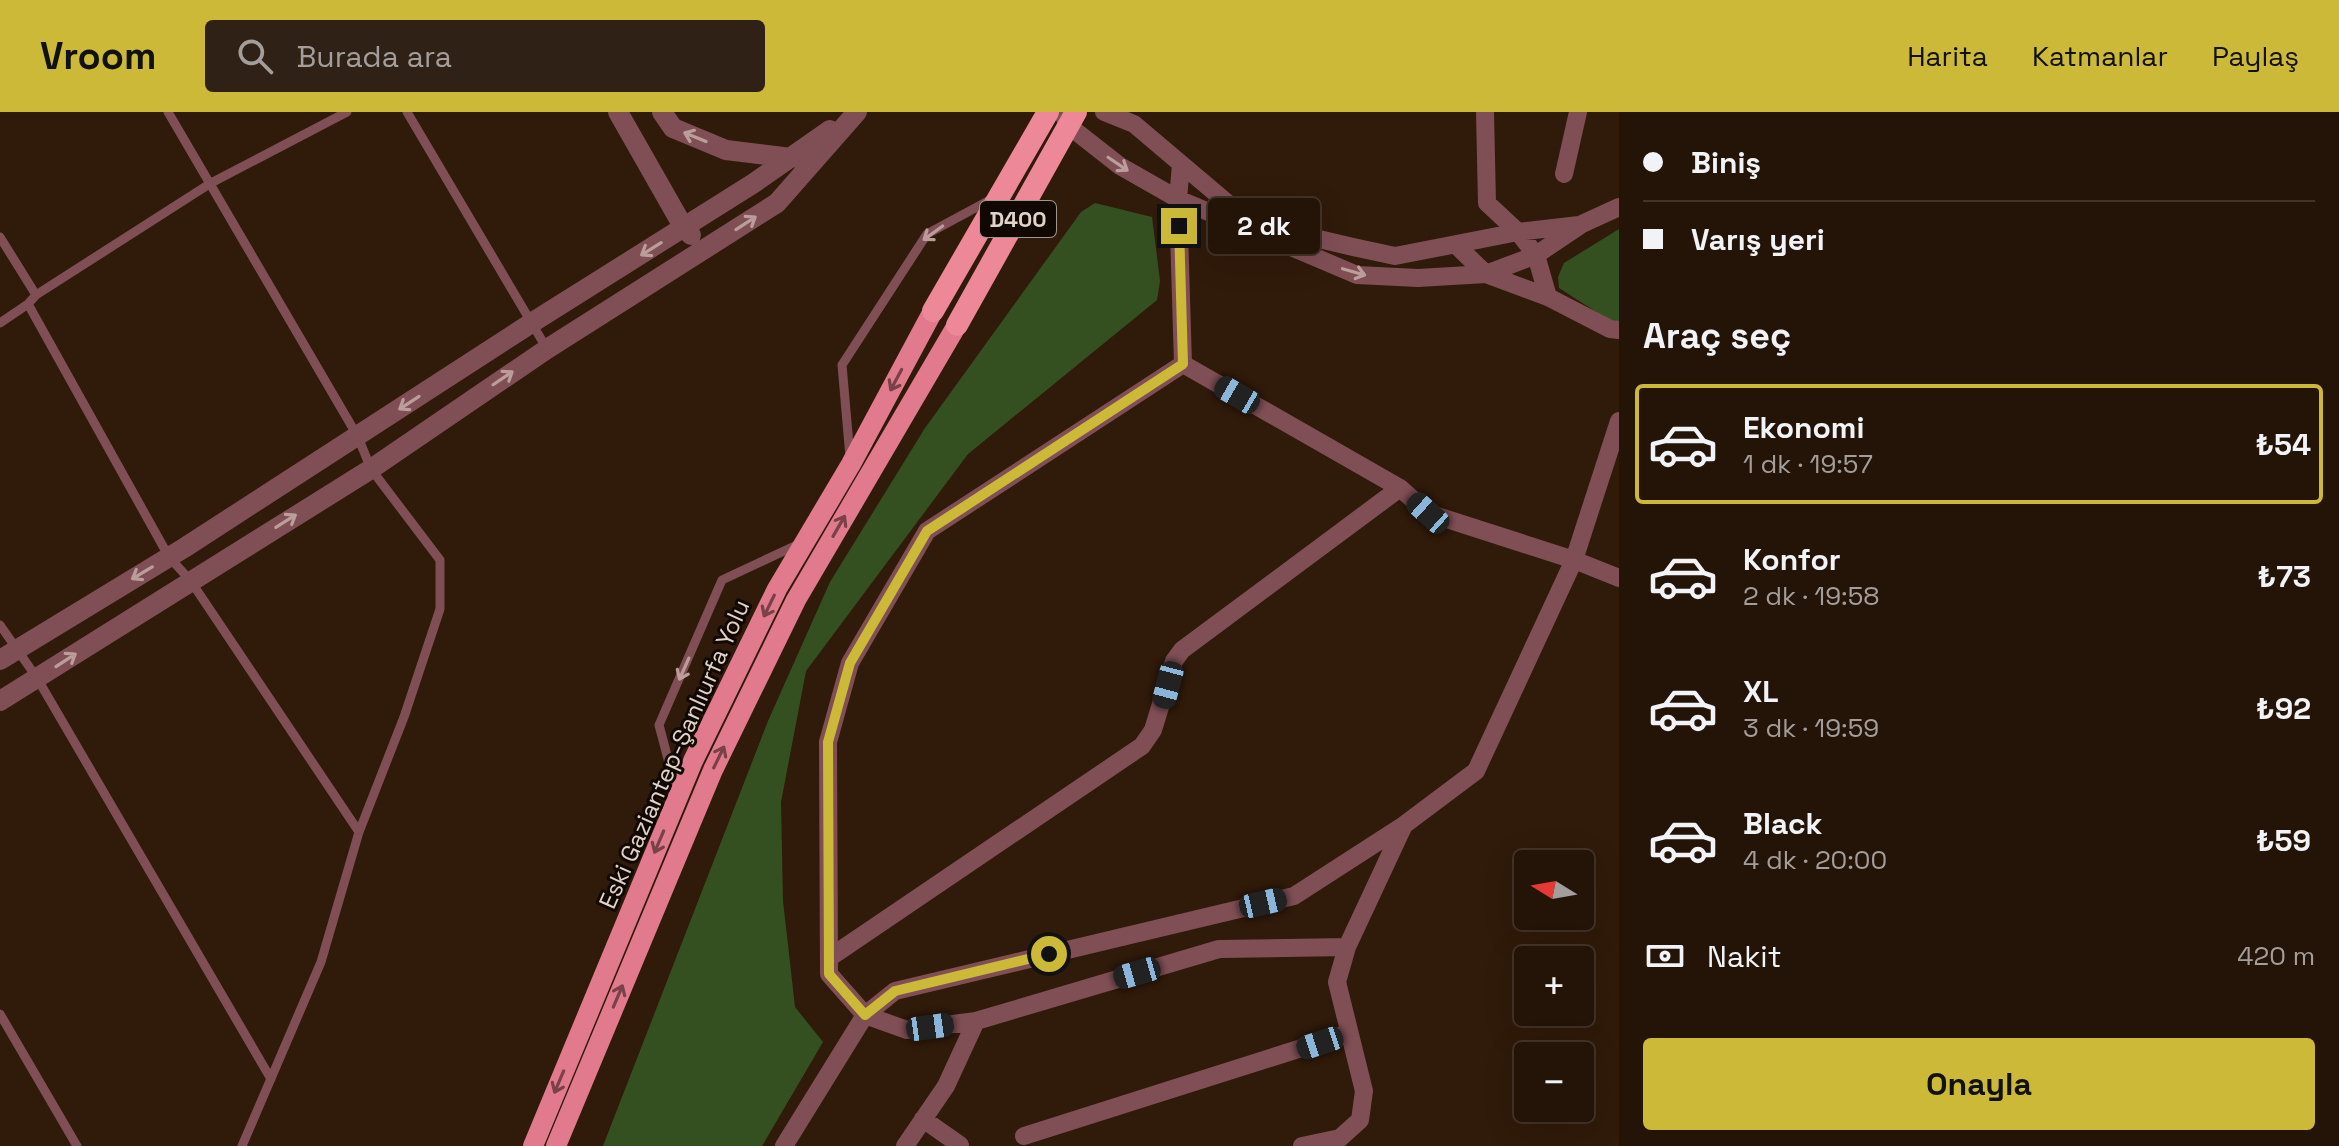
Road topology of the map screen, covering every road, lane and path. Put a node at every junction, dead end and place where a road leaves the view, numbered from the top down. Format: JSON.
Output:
{"nodes":[{"id":1,"x":168,"y":112,"type":"edge"},
{"id":2,"x":347,"y":112,"type":"edge"},
{"id":3,"x":407,"y":112,"type":"edge"},
{"id":4,"x":618,"y":112,"type":"edge"},
{"id":5,"x":662,"y":112,"type":"edge"},
{"id":6,"x":857,"y":112,"type":"edge"},
{"id":7,"x":1048,"y":112,"type":"edge"},
{"id":8,"x":1104,"y":112,"type":"edge"},
{"id":9,"x":1485,"y":112,"type":"edge"},
{"id":10,"x":1578,"y":112,"type":"edge"},
{"id":11,"x":1069,"y":117,"type":"edge"},
{"id":12,"x":791,"y":158,"type":"junction"},
{"id":13,"x":1181,"y":164,"type":"junction"},
{"id":14,"x":1564,"y":174,"type":"dead end"},
{"id":15,"x":211,"y":183,"type":"junction"},
{"id":16,"x":1001,"y":194,"type":"junction"},
{"id":17,"x":1178,"y":199,"type":"junction"},
{"id":18,"x":1619,"y":207,"type":"edge"},
{"id":19,"x":1582,"y":224,"type":"junction"},
{"id":20,"x":684,"y":228,"type":"junction"},
{"id":21,"x":1518,"y":232,"type":"junction"},
{"id":22,"x":0,"y":237,"type":"edge"},
{"id":23,"x":1456,"y":245,"type":"junction"},
{"id":24,"x":705,"y":250,"type":"junction"},
{"id":25,"x":1536,"y":255,"type":"junction"},
{"id":26,"x":1486,"y":274,"type":"junction"},
{"id":27,"x":36,"y":295,"type":"junction"},
{"id":28,"x":1548,"y":297,"type":"junction"},
{"id":29,"x":28,"y":304,"type":"junction"},
{"id":30,"x":933,"y":311,"type":"joint"},
{"id":31,"x":533,"y":322,"type":"junction"},
{"id":32,"x":0,"y":323,"type":"edge"},
{"id":33,"x":957,"y":325,"type":"joint"},
{"id":34,"x":1619,"y":330,"type":"edge"},
{"id":35,"x":547,"y":349,"type":"junction"},
{"id":36,"x":1183,"y":364,"type":"junction"},
{"id":37,"x":1619,"y":421,"type":"edge"},
{"id":38,"x":358,"y":437,"type":"junction"},
{"id":39,"x":851,"y":464,"type":"junction"},
{"id":40,"x":371,"y":469,"type":"junction"},
{"id":41,"x":1400,"y":488,"type":"junction"},
{"id":42,"x":806,"y":540,"type":"junction"},
{"id":43,"x":169,"y":557,"type":"junction"},
{"id":44,"x":1574,"y":560,"type":"junction"},
{"id":45,"x":1619,"y":578,"type":"edge"},
{"id":46,"x":190,"y":580,"type":"junction"},
{"id":47,"x":0,"y":625,"type":"edge"},
{"id":48,"x":8,"y":655,"type":"edge"},
{"id":49,"x":37,"y":678,"type":"junction"},
{"id":50,"x":0,"y":701,"type":"edge"},
{"id":51,"x":678,"y":796,"type":"junction"},
{"id":52,"x":1404,"y":825,"type":"junction"},
{"id":53,"x":359,"y":832,"type":"junction"},
{"id":54,"x":1347,"y":947,"type":"junction"},
{"id":55,"x":829,"y":958,"type":"junction"},
{"id":56,"x":0,"y":1014,"type":"edge"},
{"id":57,"x":865,"y":1015,"type":"junction"},
{"id":58,"x":976,"y":1021,"type":"junction"},
{"id":59,"x":1349,"y":1033,"type":"junction"},
{"id":60,"x":271,"y":1079,"type":"junction"},
{"id":61,"x":923,"y":1119,"type":"junction"},
{"id":62,"x":1024,"y":1136,"type":"dead end"},
{"id":63,"x":960,"y":1145,"type":"edge"},
{"id":64,"x":77,"y":1146,"type":"edge"},
{"id":65,"x":242,"y":1146,"type":"edge"},
{"id":66,"x":533,"y":1146,"type":"edge"},
{"id":67,"x":556,"y":1146,"type":"edge"},
{"id":68,"x":784,"y":1146,"type":"edge"},
{"id":69,"x":905,"y":1146,"type":"edge"},
{"id":70,"x":1302,"y":1146,"type":"edge"}],
"edges":[{"from":1,"to":15,"type":"lane"},
{"from":2,"to":15,"type":"lane"},
{"from":3,"to":31,"type":"lane"},
{"from":4,"to":20,"type":"street"},
{"from":12,"to":5,"type":"street","one_way":true},
{"from":6,"to":12,"type":"street"},
{"from":24,"to":6,"type":"street","one_way":true},
{"from":7,"to":16,"type":"highway","number":"D400"},
{"from":8,"to":13,"type":"street"},
{"from":9,"to":21,"type":"street"},
{"from":10,"to":14,"type":"street"},
{"from":11,"to":17,"type":"street","one_way":true},
{"from":11,"to":33,"type":"highway","number":"D400"},
{"from":12,"to":20,"type":"street"},
{"from":13,"to":17,"type":"street"},
{"from":13,"to":23,"type":"street"},
{"from":15,"to":27,"type":"lane"},
{"from":15,"to":38,"type":"lane"},
{"from":16,"to":30,"type":"highway","number":"D400"},
{"from":16,"to":39,"type":"lane","one_way":true},
{"from":17,"to":26,"type":"street","one_way":true},
{"from":17,"to":36,"type":"street"},
{"from":18,"to":19,"type":"street"},
{"from":19,"to":21,"type":"street"},
{"from":19,"to":25,"type":"street"},
{"from":20,"to":24,"type":"street"},
{"from":20,"to":31,"type":"street","one_way":true},
{"from":21,"to":23,"type":"street"},
{"from":21,"to":25,"type":"street"},
{"from":22,"to":27,"type":"lane"},
{"from":23,"to":26,"type":"street"},
{"from":24,"to":35,"type":"street"},
{"from":25,"to":26,"type":"street"},
{"from":25,"to":28,"type":"street"},
{"from":26,"to":28,"type":"street"},
{"from":27,"to":29,"type":"lane"},
{"from":28,"to":34,"type":"street"},
{"from":29,"to":32,"type":"lane"},
{"from":29,"to":43,"type":"lane"},
{"from":30,"to":39,"type":"main road","name":"Eski Gaziantep-Şanlıurfa Yolu","one_way":true},
{"from":31,"to":35,"type":"lane"},
{"from":31,"to":38,"type":"street","one_way":true},
{"from":67,"to":33,"type":"main road","name":"Eski Gaziantep-Şanlıurfa Yolu","one_way":true},
{"from":40,"to":35,"type":"street","one_way":true},
{"from":36,"to":41,"type":"street"},
{"from":36,"to":55,"type":"street"},
{"from":37,"to":44,"type":"street"},
{"from":38,"to":40,"type":"lane"},
{"from":38,"to":43,"type":"street"},
{"from":39,"to":42,"type":"main road","name":"Eski Gaziantep-Şanlıurfa Yolu"},
{"from":46,"to":40,"type":"street","one_way":true},
{"from":40,"to":53,"type":"lane"},
{"from":41,"to":44,"type":"street"},
{"from":41,"to":55,"type":"street"},
{"from":42,"to":51,"type":"main road","name":"Eski Gaziantep-Şanlıurfa Yolu","one_way":true},
{"from":42,"to":51,"type":"lane","one_way":true},
{"from":43,"to":46,"type":"lane"},
{"from":43,"to":48,"type":"street","one_way":true},
{"from":44,"to":45,"type":"street"},
{"from":44,"to":52,"type":"street"},
{"from":49,"to":46,"type":"street","one_way":true},
{"from":46,"to":53,"type":"lane"},
{"from":47,"to":48,"type":"lane"},
{"from":48,"to":49,"type":"lane"},
{"from":49,"to":50,"type":"street"},
{"from":49,"to":60,"type":"lane"},
{"from":51,"to":66,"type":"main road","name":"Eski Gaziantep-Şanlıurfa Yolu","one_way":true},
{"from":52,"to":54,"type":"street"},
{"from":52,"to":57,"type":"street"},
{"from":53,"to":60,"type":"lane"},
{"from":54,"to":58,"type":"street"},
{"from":54,"to":59,"type":"street"},
{"from":55,"to":57,"type":"street"},
{"from":56,"to":64,"type":"lane"},
{"from":57,"to":58,"type":"street"},
{"from":57,"to":68,"type":"street"},
{"from":58,"to":61,"type":"street"},
{"from":59,"to":62,"type":"street"},
{"from":59,"to":70,"type":"street"},
{"from":60,"to":65,"type":"lane"},
{"from":61,"to":63,"type":"street"},
{"from":61,"to":69,"type":"street"}]}
